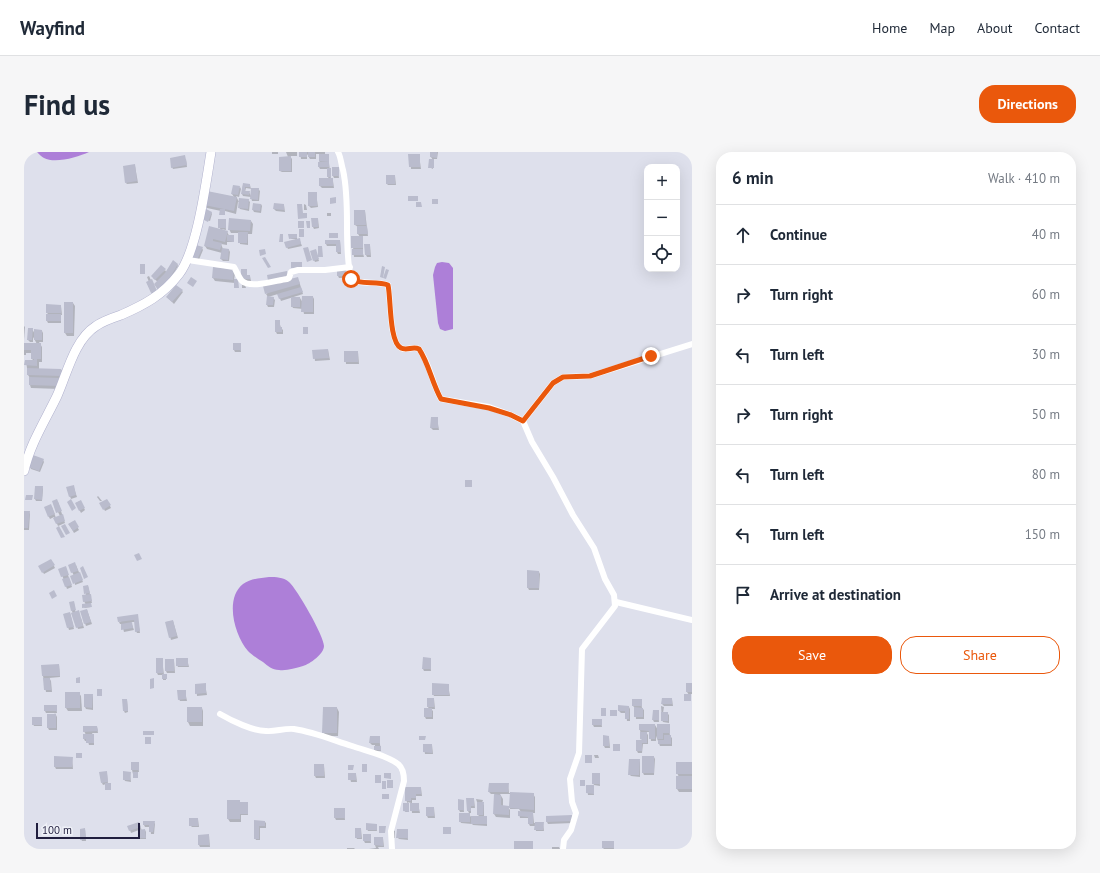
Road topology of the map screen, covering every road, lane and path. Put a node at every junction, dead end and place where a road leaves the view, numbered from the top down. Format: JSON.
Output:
{"nodes":[{"id":1,"x":211,"y":152,"type":"edge"},
{"id":2,"x":338,"y":152,"type":"edge"},
{"id":3,"x":188,"y":260,"type":"junction"},
{"id":4,"x":350,"y":267,"type":"junction"},
{"id":5,"x":692,"y":344,"type":"edge"},
{"id":6,"x":523,"y":421,"type":"junction"},
{"id":7,"x":26,"y":458,"type":"edge"},
{"id":8,"x":24,"y":471,"type":"edge"},
{"id":9,"x":616,"y":602,"type":"junction"},
{"id":10,"x":692,"y":620,"type":"edge"},
{"id":11,"x":220,"y":714,"type":"dead end"},
{"id":12,"x":392,"y":849,"type":"edge"},
{"id":13,"x":563,"y":849,"type":"edge"}],
"edges":[{"from":1,"to":3,"type":"main road"},
{"from":2,"to":4,"type":"street"},
{"from":3,"to":4,"type":"street"},
{"from":3,"to":7,"type":"main road"},
{"from":4,"to":6,"type":"street"},
{"from":5,"to":6,"type":"street"},
{"from":6,"to":9,"type":"street"},
{"from":7,"to":8,"type":"main road"},
{"from":9,"to":10,"type":"street"},
{"from":9,"to":13,"type":"street"},
{"from":11,"to":12,"type":"street"}]}
